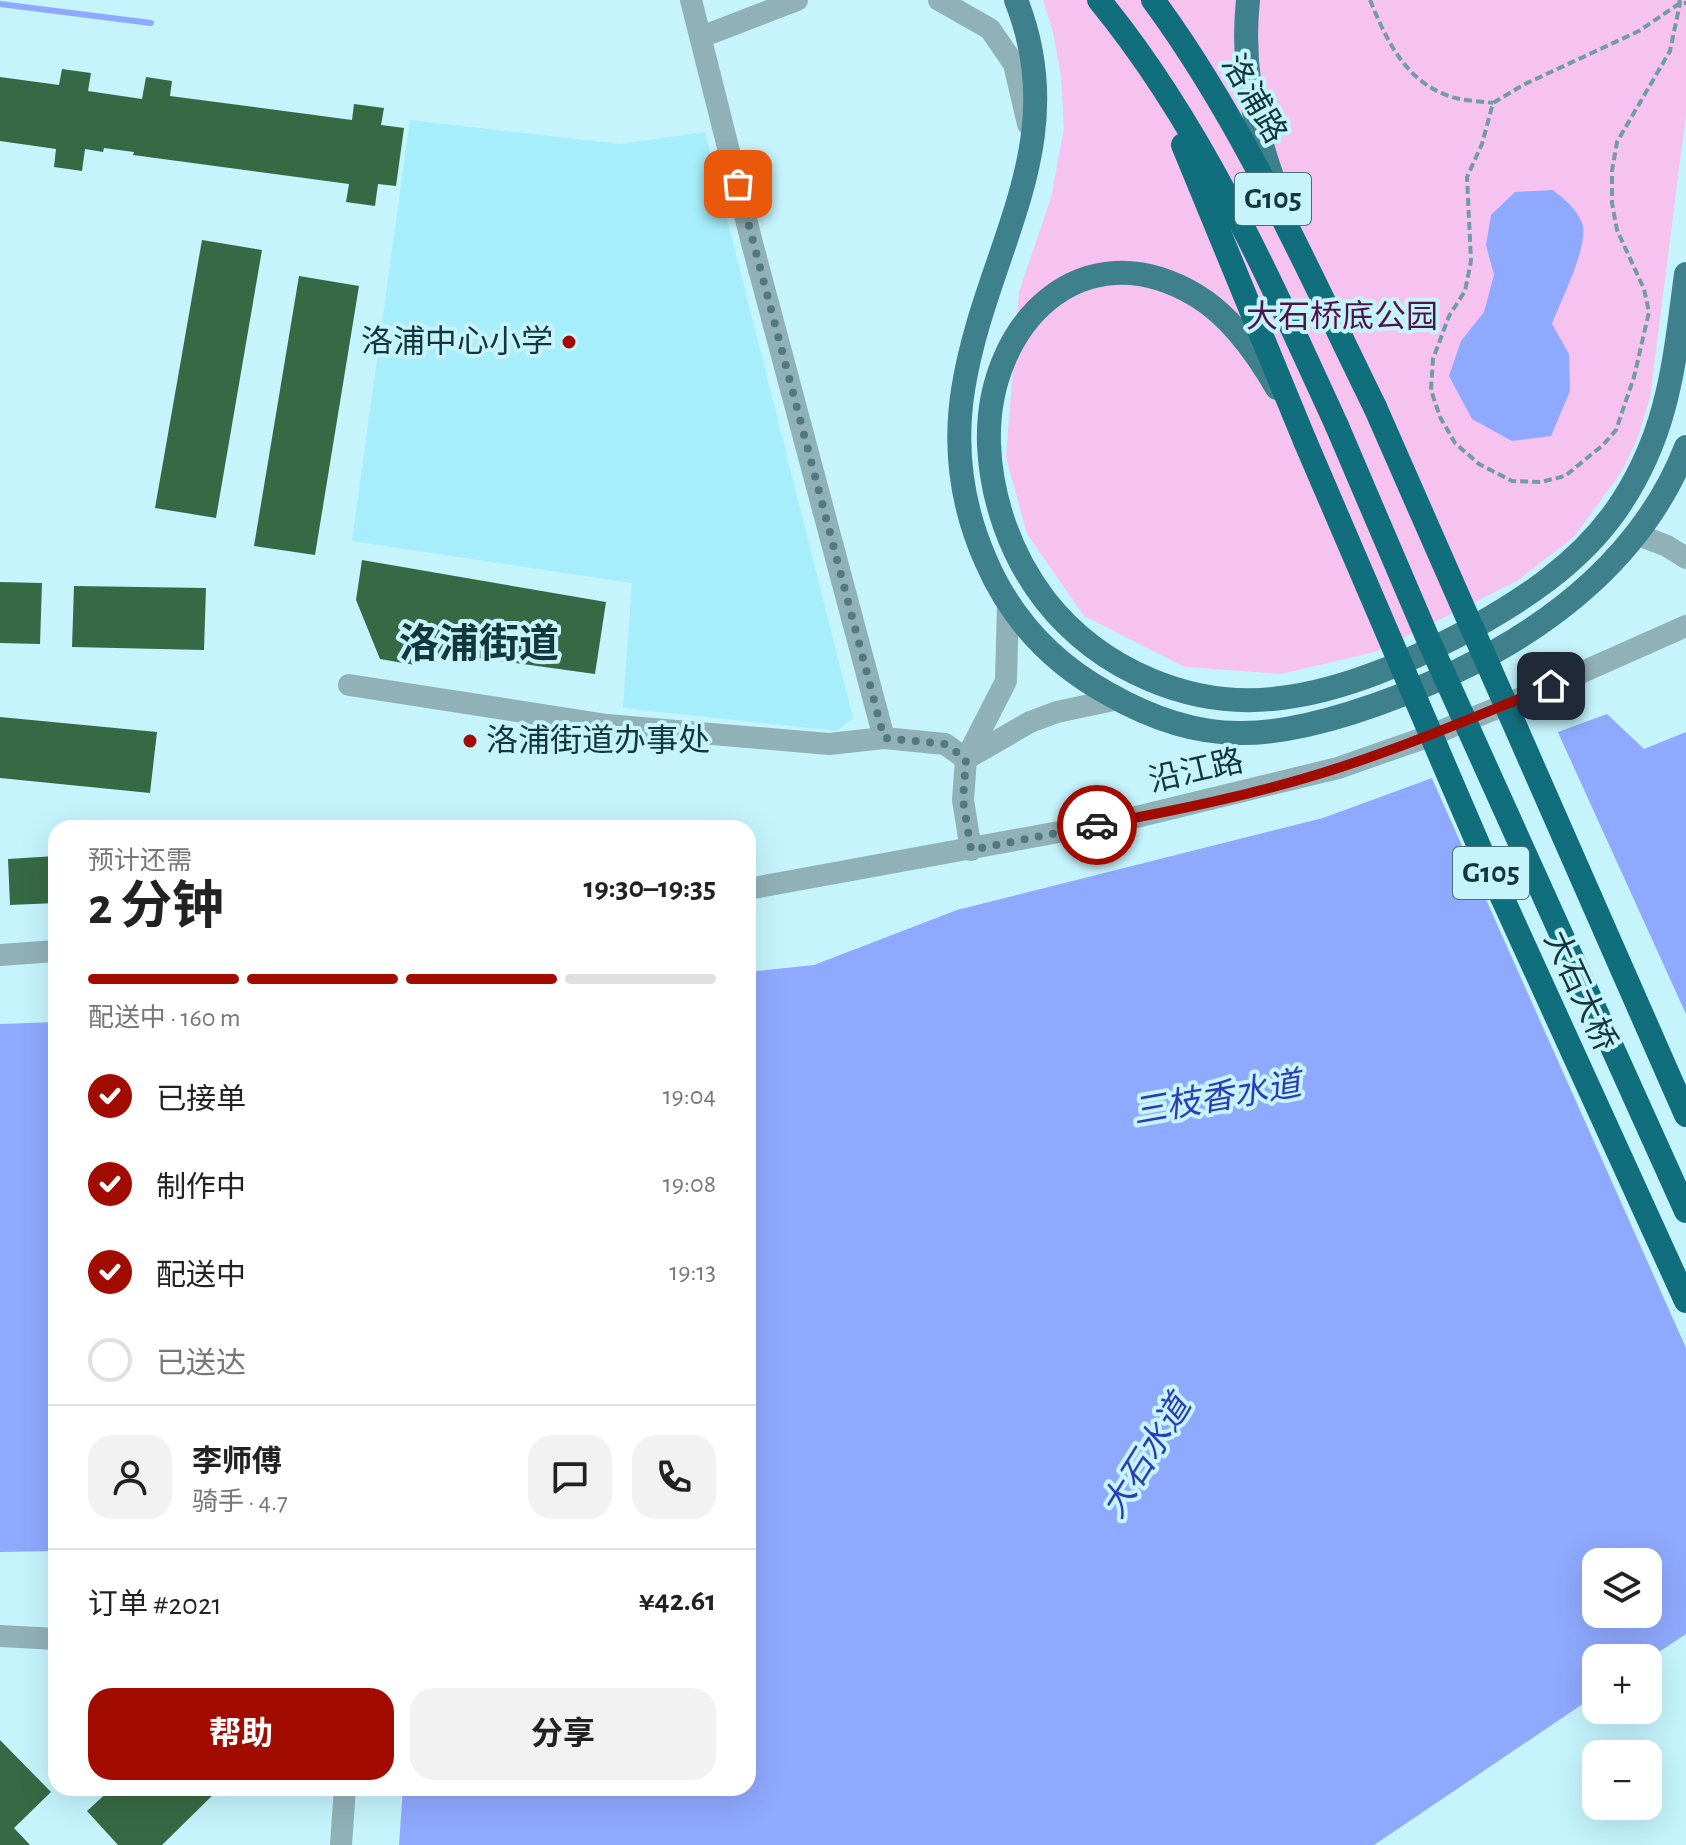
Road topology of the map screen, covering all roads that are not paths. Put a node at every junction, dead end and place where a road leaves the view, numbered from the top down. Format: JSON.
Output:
{"nodes":[{"id":1,"x":691,"y":0,"type":"edge"},
{"id":2,"x":797,"y":0,"type":"edge"},
{"id":3,"x":939,"y":0,"type":"edge"},
{"id":4,"x":1016,"y":0,"type":"edge"},
{"id":5,"x":1099,"y":0,"type":"edge"},
{"id":6,"x":1153,"y":0,"type":"edge"},
{"id":7,"x":1248,"y":0,"type":"edge"},
{"id":8,"x":701,"y":37,"type":"junction"},
{"id":9,"x":1145,"y":63,"type":"junction"},
{"id":10,"x":1033,"y":149,"type":"junction"},
{"id":11,"x":1686,"y":274,"type":"edge"},
{"id":12,"x":1375,"y":407,"type":"junction"},
{"id":13,"x":1305,"y":441,"type":"junction"},
{"id":14,"x":1686,"y":447,"type":"edge"},
{"id":15,"x":1636,"y":534,"type":"junction"},
{"id":16,"x":1686,"y":558,"type":"edge"},
{"id":17,"x":1008,"y":603,"type":"junction"},
{"id":18,"x":1686,"y":626,"type":"edge"},
{"id":19,"x":349,"y":685,"type":"dead end"},
{"id":20,"x":1118,"y":699,"type":"junction"},
{"id":21,"x":884,"y":738,"type":"junction"},
{"id":22,"x":966,"y":759,"type":"junction"},
{"id":23,"x":971,"y":850,"type":"junction"},
{"id":24,"x":756,"y":888,"type":"edge"},
{"id":25,"x":48,"y":952,"type":"edge"},
{"id":26,"x":0,"y":955,"type":"edge"},
{"id":27,"x":1686,"y":1115,"type":"edge"},
{"id":28,"x":1686,"y":1211,"type":"edge"},
{"id":29,"x":1686,"y":1301,"type":"edge"},
{"id":30,"x":0,"y":1636,"type":"edge"},
{"id":31,"x":48,"y":1639,"type":"edge"},
{"id":32,"x":344,"y":1796,"type":"edge"},
{"id":33,"x":341,"y":1845,"type":"edge"}],
"edges":[{"from":1,"to":8,"type":"street"},
{"from":2,"to":8,"type":"street"},
{"from":3,"to":10,"type":"street"},
{"from":4,"to":10,"type":"main road"},
{"from":5,"to":9,"type":"highway","number":"G105"},
{"from":6,"to":12,"type":"highway","name":"洛浦路","number":"G105"},
{"from":7,"to":12,"type":"main road"},
{"from":8,"to":21,"type":"street"},
{"from":9,"to":13,"type":"highway","number":"G105"},
{"from":9,"to":28,"type":"highway","name":"大石大桥","number":"G105","bridge":true},
{"from":10,"to":17,"type":"main road"},
{"from":11,"to":13,"type":"main road"},
{"from":12,"to":27,"type":"highway","name":"大石大桥","number":"G105","bridge":true},
{"from":13,"to":29,"type":"highway","name":"大石大桥","number":"G105","bridge":true},
{"from":14,"to":15,"type":"main road"},
{"from":15,"to":16,"type":"street"},
{"from":15,"to":20,"type":"main road"},
{"from":17,"to":20,"type":"main road"},
{"from":17,"to":22,"type":"street"},
{"from":18,"to":23,"type":"street","name":"沿江路"},
{"from":19,"to":21,"type":"street"},
{"from":20,"to":22,"type":"street"},
{"from":21,"to":22,"type":"street"},
{"from":22,"to":23,"type":"street"},
{"from":23,"to":24,"type":"street","name":"沿江路"},
{"from":25,"to":26,"type":"street"},
{"from":30,"to":31,"type":"street"},
{"from":32,"to":33,"type":"street"}]}
